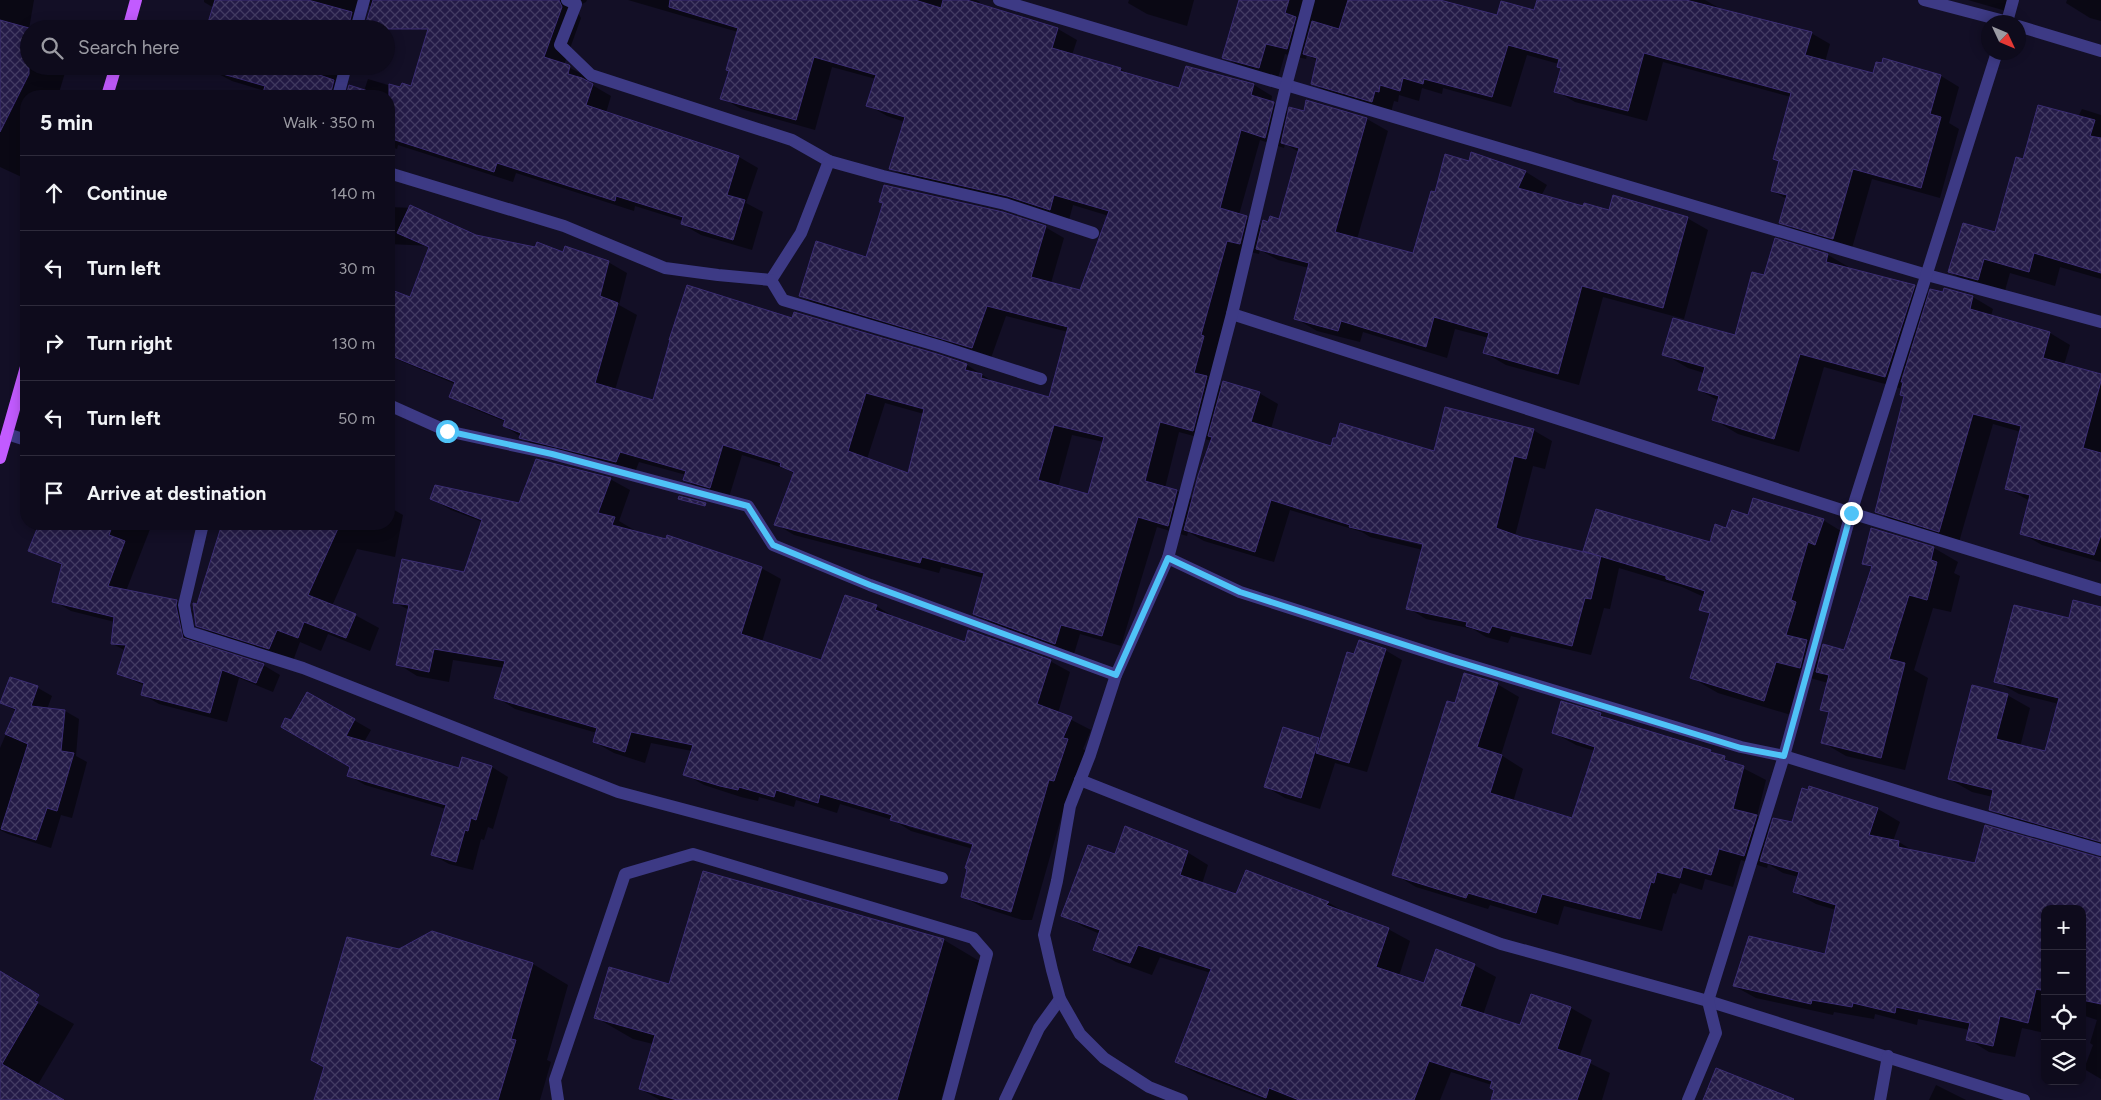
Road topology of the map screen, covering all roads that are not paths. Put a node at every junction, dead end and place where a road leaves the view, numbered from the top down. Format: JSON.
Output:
{"nodes":[{"id":1,"x":136,"y":0,"type":"edge"},
{"id":2,"x":364,"y":0,"type":"edge"},
{"id":3,"x":566,"y":0,"type":"edge"},
{"id":4,"x":999,"y":0,"type":"edge"},
{"id":5,"x":1309,"y":0,"type":"edge"},
{"id":6,"x":1924,"y":0,"type":"edge"},
{"id":7,"x":2013,"y":0,"type":"edge"},
{"id":8,"x":1981,"y":15,"type":"edge"},
{"id":9,"x":2009,"y":15,"type":"edge"},
{"id":10,"x":130,"y":20,"type":"edge"},
{"id":11,"x":358,"y":20,"type":"edge"},
{"id":12,"x":2026,"y":28,"type":"edge"},
{"id":13,"x":2101,"y":51,"type":"edge"},
{"id":14,"x":1994,"y":60,"type":"edge"},
{"id":15,"x":113,"y":75,"type":"edge"},
{"id":16,"x":344,"y":75,"type":"edge"},
{"id":17,"x":1286,"y":86,"type":"junction"},
{"id":18,"x":109,"y":90,"type":"edge"},
{"id":19,"x":340,"y":90,"type":"edge"},
{"id":20,"x":829,"y":161,"type":"junction"},
{"id":21,"x":395,"y":175,"type":"edge"},
{"id":22,"x":1094,"y":234,"type":"dead end"},
{"id":23,"x":1927,"y":275,"type":"junction"},
{"id":24,"x":771,"y":280,"type":"junction"},
{"id":25,"x":1232,"y":314,"type":"junction"},
{"id":26,"x":2101,"y":322,"type":"edge"},
{"id":27,"x":1041,"y":379,"type":"dead end"},
{"id":28,"x":20,"y":388,"type":"edge"},
{"id":29,"x":395,"y":408,"type":"edge"},
{"id":30,"x":7,"y":434,"type":"junction"},
{"id":31,"x":20,"y":438,"type":"edge"},
{"id":32,"x":0,"y":458,"type":"edge"},
{"id":33,"x":1851,"y":513,"type":"junction"},
{"id":34,"x":202,"y":530,"type":"edge"},
{"id":35,"x":1168,"y":558,"type":"junction"},
{"id":36,"x":2101,"y":590,"type":"edge"},
{"id":37,"x":1116,"y":675,"type":"junction"},
{"id":38,"x":1784,"y":756,"type":"junction"},
{"id":39,"x":1080,"y":780,"type":"junction"},
{"id":40,"x":2101,"y":850,"type":"edge"},
{"id":41,"x":942,"y":878,"type":"dead end"},
{"id":42,"x":1060,"y":999,"type":"junction"},
{"id":43,"x":1708,"y":1001,"type":"junction"},
{"id":44,"x":1888,"y":1056,"type":"junction"},
{"id":45,"x":558,"y":1100,"type":"edge"},
{"id":46,"x":948,"y":1100,"type":"edge"},
{"id":47,"x":1005,"y":1100,"type":"edge"},
{"id":48,"x":1182,"y":1100,"type":"edge"},
{"id":49,"x":1688,"y":1100,"type":"edge"},
{"id":50,"x":1880,"y":1100,"type":"edge"},
{"id":51,"x":2024,"y":1100,"type":"edge"}],
"edges":[{"from":1,"to":10,"type":"main road"},
{"from":2,"to":11,"type":"street"},
{"from":3,"to":20,"type":"street"},
{"from":4,"to":17,"type":"street"},
{"from":5,"to":17,"type":"street"},
{"from":6,"to":8,"type":"street"},
{"from":7,"to":9,"type":"street"},
{"from":12,"to":13,"type":"street"},
{"from":14,"to":23,"type":"street"},
{"from":15,"to":18,"type":"main road"},
{"from":16,"to":19,"type":"street"},
{"from":17,"to":23,"type":"street"},
{"from":17,"to":25,"type":"street"},
{"from":20,"to":22,"type":"street"},
{"from":20,"to":24,"type":"street"},
{"from":21,"to":24,"type":"street"},
{"from":23,"to":26,"type":"street"},
{"from":23,"to":33,"type":"street"},
{"from":24,"to":27,"type":"street"},
{"from":25,"to":33,"type":"street"},
{"from":25,"to":35,"type":"street"},
{"from":28,"to":30,"type":"main road"},
{"from":29,"to":37,"type":"street"},
{"from":30,"to":31,"type":"street"},
{"from":30,"to":32,"type":"main road"},
{"from":33,"to":36,"type":"street"},
{"from":33,"to":38,"type":"street"},
{"from":34,"to":41,"type":"street"},
{"from":35,"to":37,"type":"street"},
{"from":35,"to":38,"type":"street"},
{"from":37,"to":39,"type":"street"},
{"from":38,"to":40,"type":"street"},
{"from":38,"to":43,"type":"street"},
{"from":39,"to":42,"type":"street"},
{"from":39,"to":43,"type":"street"},
{"from":42,"to":47,"type":"street"},
{"from":42,"to":48,"type":"street"},
{"from":43,"to":44,"type":"street"},
{"from":43,"to":49,"type":"street"},
{"from":44,"to":50,"type":"street"},
{"from":44,"to":51,"type":"street"},
{"from":45,"to":46,"type":"street"}]}
